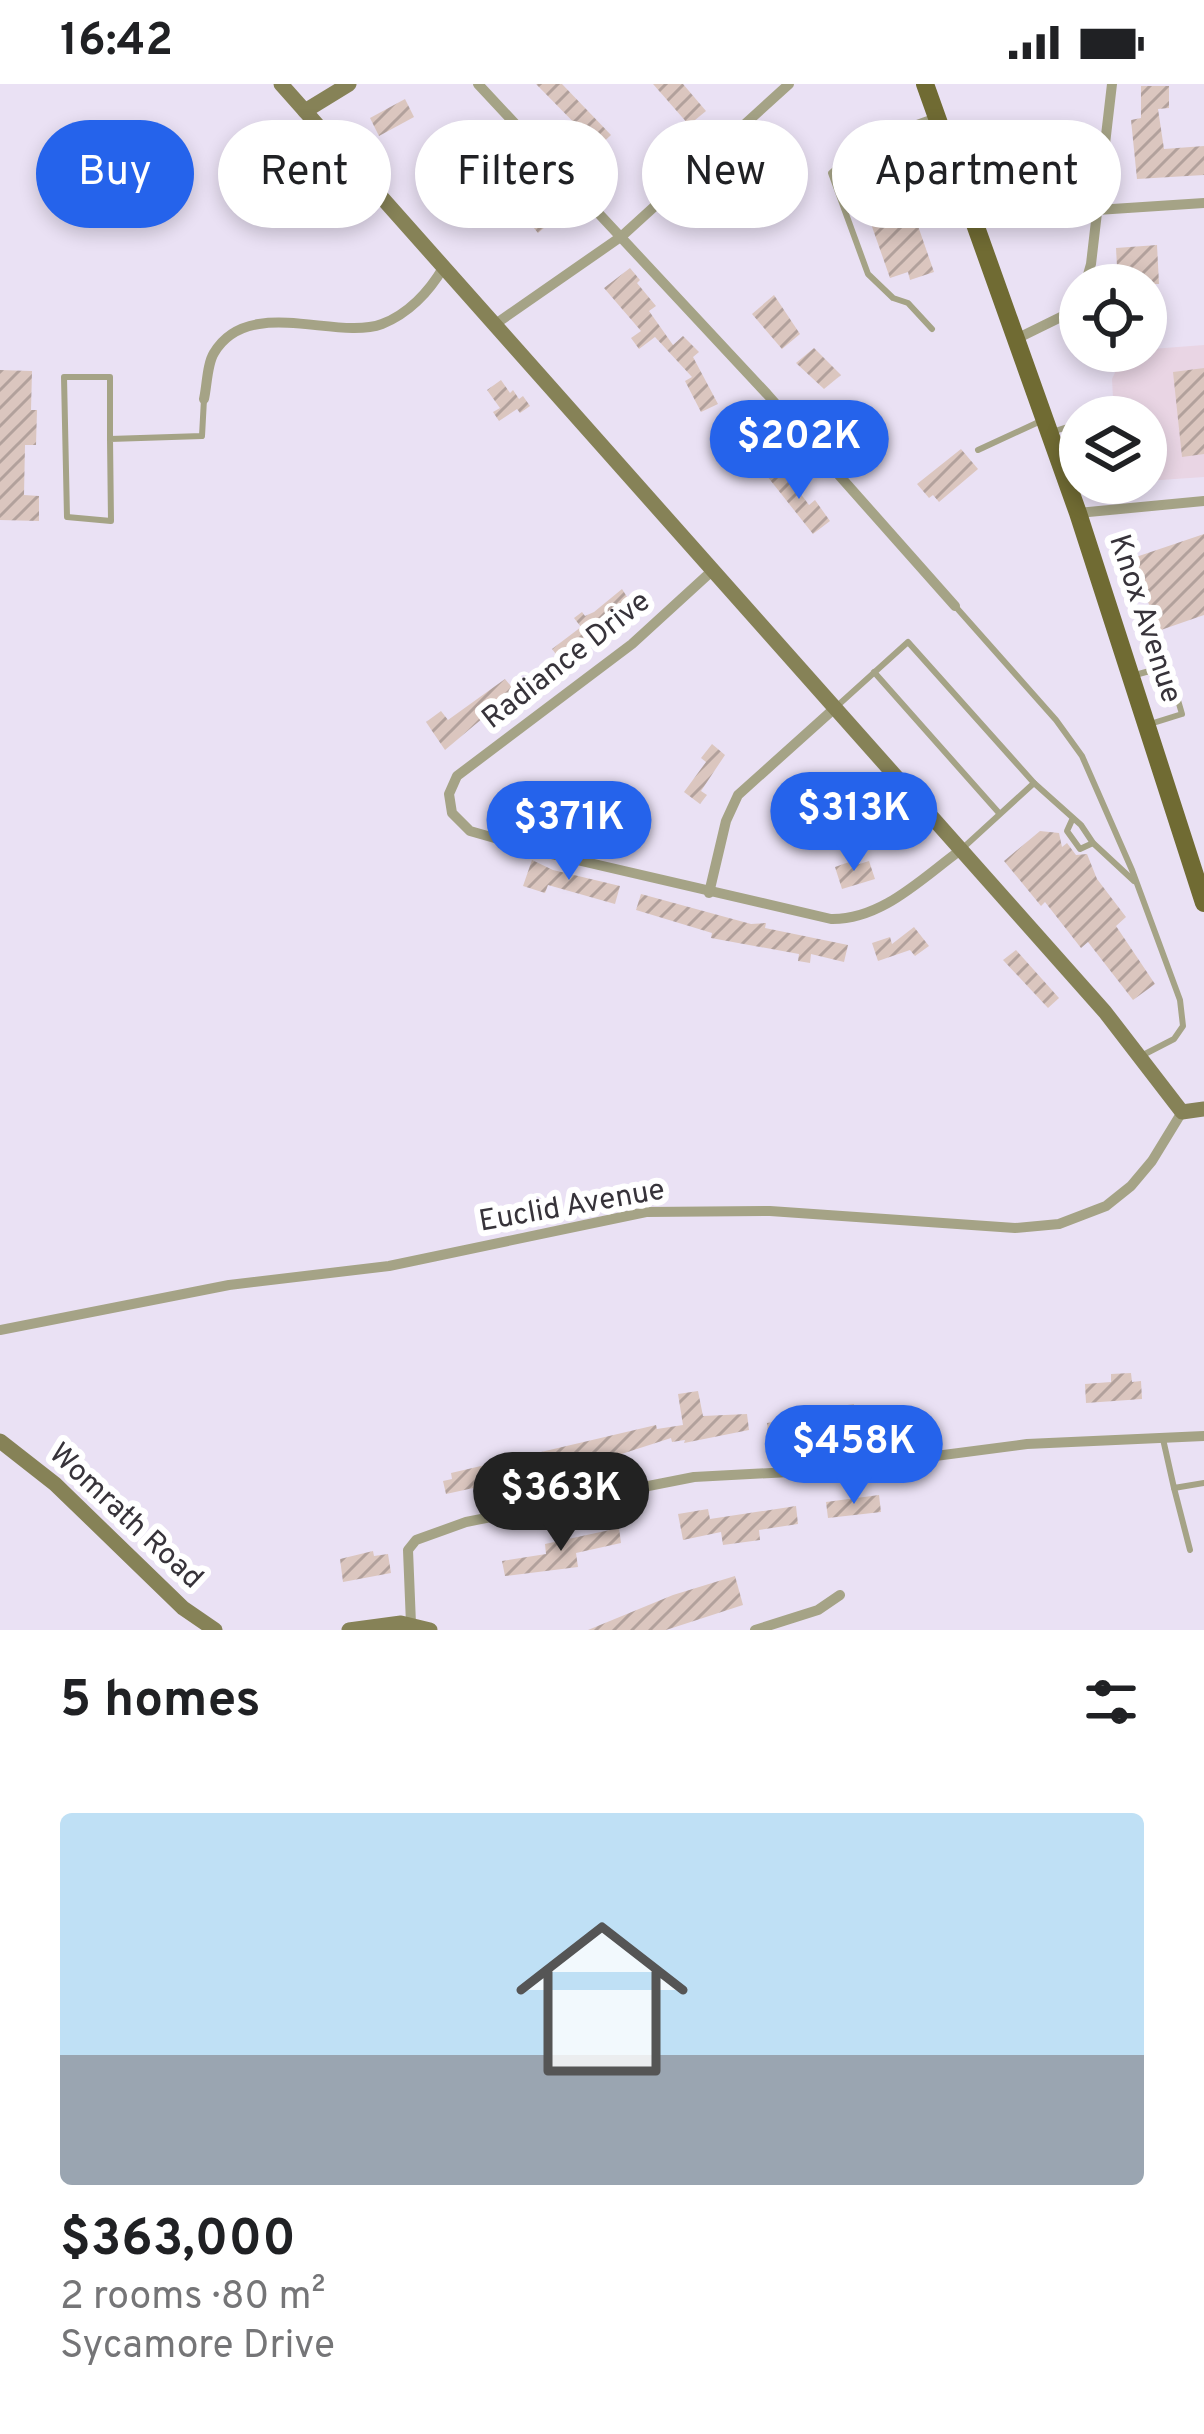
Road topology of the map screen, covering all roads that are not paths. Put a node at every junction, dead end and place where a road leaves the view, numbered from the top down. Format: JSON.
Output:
{"nodes":[{"id":1,"x":281,"y":84,"type":"edge"},
{"id":2,"x":349,"y":84,"type":"edge"},
{"id":3,"x":478,"y":84,"type":"edge"},
{"id":4,"x":789,"y":84,"type":"edge"},
{"id":5,"x":925,"y":84,"type":"edge"},
{"id":6,"x":1112,"y":84,"type":"edge"},
{"id":7,"x":305,"y":111,"type":"junction"},
{"id":8,"x":936,"y":116,"type":"junction"},
{"id":9,"x":937,"y":120,"type":"edge"},
{"id":10,"x":1108,"y":120,"type":"edge"},
{"id":11,"x":1204,"y":203,"type":"edge"},
{"id":12,"x":1121,"y":208,"type":"edge"},
{"id":13,"x":977,"y":228,"type":"edge"},
{"id":14,"x":1094,"y":228,"type":"edge"},
{"id":15,"x":622,"y":236,"type":"junction"},
{"id":16,"x":1088,"y":264,"type":"edge"},
{"id":17,"x":443,"y":268,"type":"junction"},
{"id":18,"x":1059,"y":318,"type":"edge"},
{"id":19,"x":494,"y":326,"type":"junction"},
{"id":20,"x":932,"y":329,"type":"dead end"},
{"id":21,"x":1016,"y":339,"type":"junction"},
{"id":22,"x":204,"y":398,"type":"joint"},
{"id":23,"x":1059,"y":424,"type":"edge"},
{"id":24,"x":1048,"y":425,"type":"junction"},
{"id":25,"x":110,"y":439,"type":"junction"},
{"id":26,"x":978,"y":450,"type":"dead end"},
{"id":27,"x":1204,"y":501,"type":"edge"},
{"id":28,"x":1078,"y":513,"type":"junction"},
{"id":29,"x":713,"y":570,"type":"junction"},
{"id":30,"x":955,"y":606,"type":"joint"},
{"id":31,"x":874,"y":673,"type":"junction"},
{"id":32,"x":1131,"y":676,"type":"junction"},
{"id":33,"x":836,"y":707,"type":"junction"},
{"id":34,"x":1147,"y":725,"type":"junction"},
{"id":35,"x":1034,"y":783,"type":"junction"},
{"id":36,"x":1000,"y":814,"type":"junction"},
{"id":37,"x":1072,"y":820,"type":"junction"},
{"id":38,"x":1094,"y":843,"type":"junction"},
{"id":39,"x":962,"y":849,"type":"junction"},
{"id":40,"x":1137,"y":884,"type":"junction"},
{"id":41,"x":710,"y":893,"type":"junction"},
{"id":42,"x":1204,"y":903,"type":"edge"},
{"id":43,"x":1140,"y":1056,"type":"junction"},
{"id":44,"x":1204,"y":1109,"type":"edge"},
{"id":45,"x":1182,"y":1112,"type":"junction"},
{"id":46,"x":0,"y":1330,"type":"edge"},
{"id":47,"x":1204,"y":1436,"type":"edge"},
{"id":48,"x":1163,"y":1437,"type":"junction"},
{"id":49,"x":0,"y":1441,"type":"edge"},
{"id":50,"x":1204,"y":1483,"type":"edge"},
{"id":51,"x":1174,"y":1488,"type":"junction"},
{"id":52,"x":1190,"y":1550,"type":"dead end"},
{"id":53,"x":840,"y":1595,"type":"dead end"},
{"id":54,"x":410,"y":1624,"type":"junction"},
{"id":55,"x":214,"y":1630,"type":"edge"},
{"id":56,"x":349,"y":1630,"type":"edge"},
{"id":57,"x":430,"y":1630,"type":"edge"},
{"id":58,"x":755,"y":1630,"type":"edge"}],
"edges":[{"from":1,"to":7,"type":"street"},
{"from":2,"to":7,"type":"street"},
{"from":3,"to":15,"type":"street"},
{"from":4,"to":15,"type":"street"},
{"from":5,"to":8,"type":"main road","name":"Knox Avenue"},
{"from":6,"to":10,"type":"street"},
{"from":7,"to":17,"type":"street"},
{"from":8,"to":9,"type":"main road","name":"Knox Avenue"},
{"from":8,"to":20,"type":"lane"},
{"from":11,"to":12,"type":"street"},
{"from":13,"to":21,"type":"main road","name":"Knox Avenue"},
{"from":14,"to":16,"type":"street"},
{"from":15,"to":19,"type":"street"},
{"from":15,"to":30,"type":"street"},
{"from":17,"to":19,"type":"street"},
{"from":17,"to":22,"type":"street"},
{"from":18,"to":21,"type":"street"},
{"from":19,"to":29,"type":"street"},
{"from":21,"to":24,"type":"main road","name":"Knox Avenue"},
{"from":22,"to":25,"type":"lane"},
{"from":23,"to":24,"type":"lane"},
{"from":24,"to":26,"type":"lane"},
{"from":24,"to":28,"type":"main road","name":"Knox Avenue"},
{"from":25,"to":25,"type":"lane"},
{"from":27,"to":28,"type":"street"},
{"from":28,"to":32,"type":"main road","name":"Knox Avenue"},
{"from":29,"to":33,"type":"street"},
{"from":29,"to":41,"type":"street","name":"Radiance Drive"},
{"from":30,"to":40,"type":"lane"},
{"from":31,"to":33,"type":"lane"},
{"from":31,"to":35,"type":"lane"},
{"from":31,"to":36,"type":"lane"},
{"from":32,"to":34,"type":"main road","name":"Knox Avenue"},
{"from":32,"to":34,"type":"lane"},
{"from":33,"to":39,"type":"street"},
{"from":33,"to":41,"type":"street"},
{"from":34,"to":42,"type":"main road","name":"Knox Avenue"},
{"from":35,"to":36,"type":"lane"},
{"from":35,"to":37,"type":"lane"},
{"from":36,"to":39,"type":"lane"},
{"from":37,"to":38,"type":"lane"},
{"from":37,"to":38,"type":"lane"},
{"from":38,"to":40,"type":"lane"},
{"from":39,"to":41,"type":"street","name":"Radiance Drive"},
{"from":39,"to":43,"type":"street"},
{"from":40,"to":43,"type":"lane"},
{"from":43,"to":45,"type":"street"},
{"from":44,"to":45,"type":"street"},
{"from":45,"to":46,"type":"street","name":"Euclid Avenue"},
{"from":47,"to":48,"type":"street"},
{"from":48,"to":51,"type":"lane"},
{"from":48,"to":54,"type":"street"},
{"from":49,"to":55,"type":"street","name":"Womrath Road"},
{"from":50,"to":51,"type":"lane"},
{"from":51,"to":52,"type":"lane"},
{"from":53,"to":58,"type":"street"},
{"from":54,"to":56,"type":"street"},
{"from":54,"to":57,"type":"street"}]}
